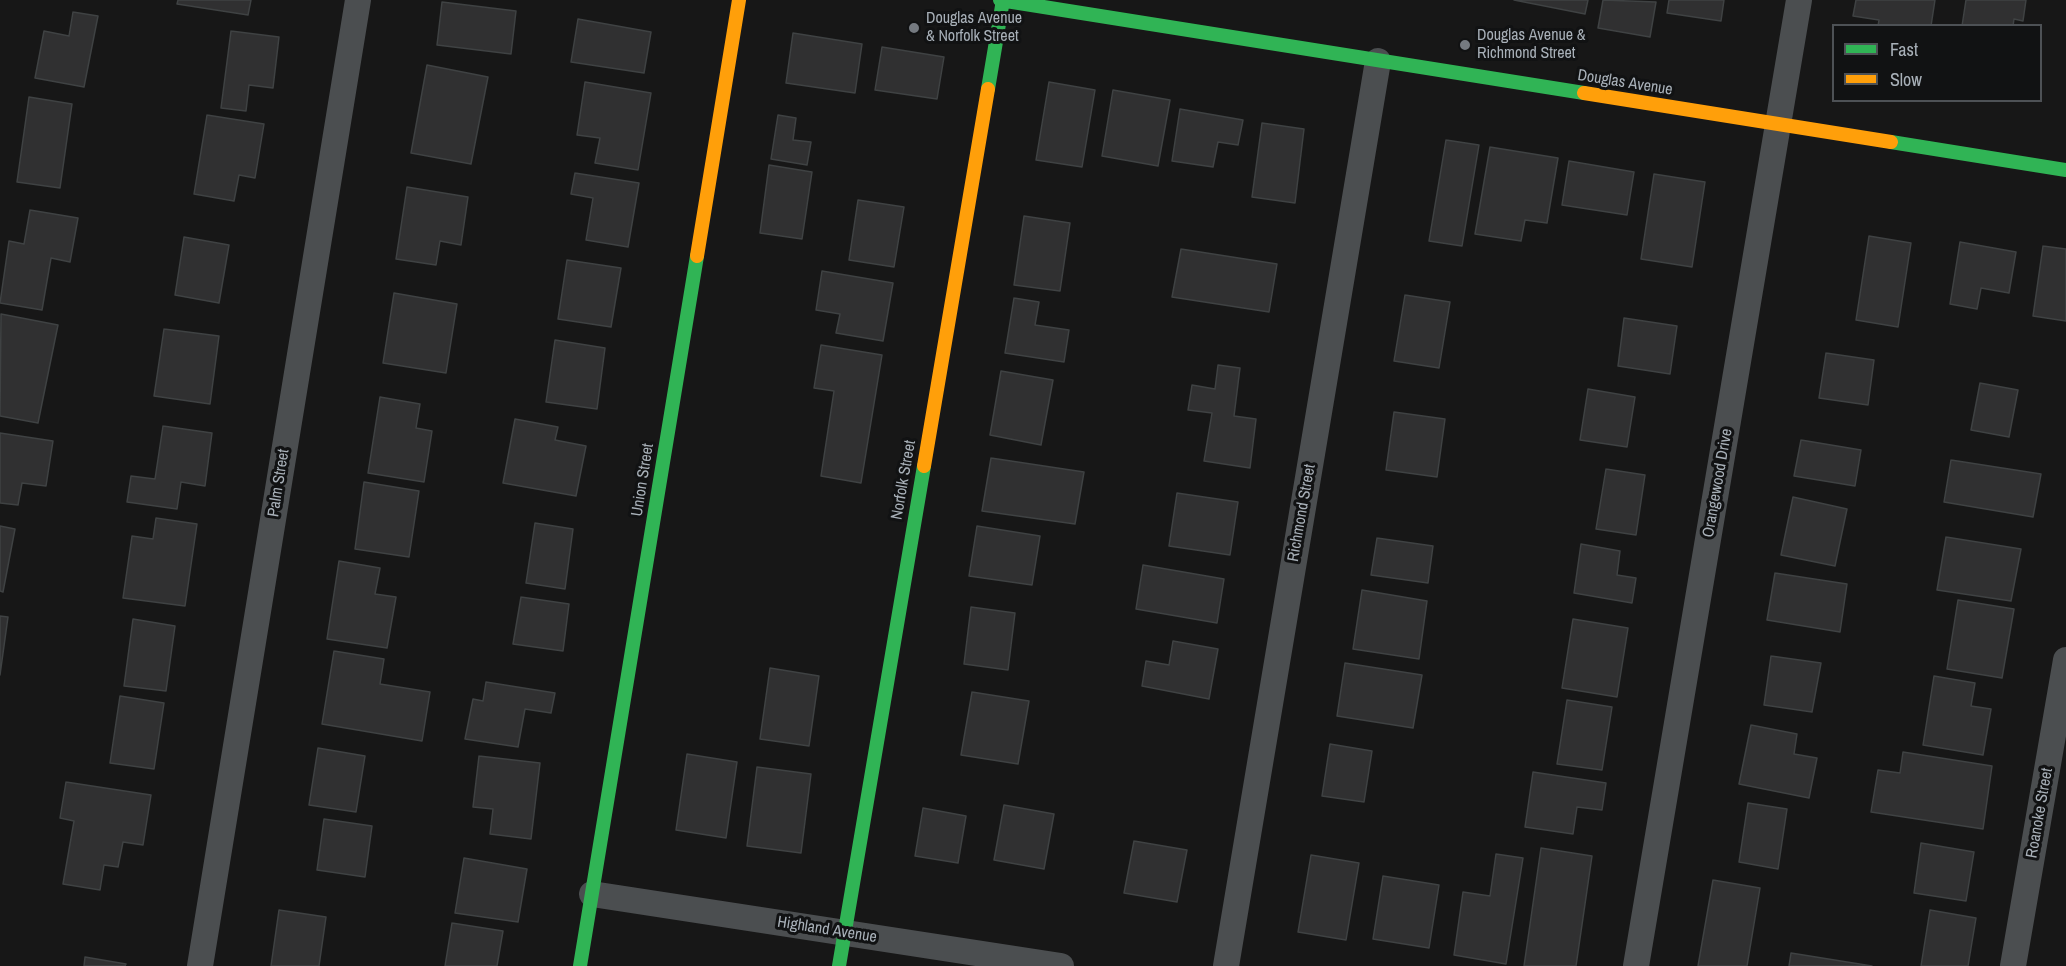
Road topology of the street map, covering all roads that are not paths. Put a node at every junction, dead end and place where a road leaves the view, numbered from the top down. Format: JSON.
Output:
{"nodes":[{"id":1,"x":358,"y":0,"type":"edge"},
{"id":2,"x":739,"y":0,"type":"edge"},
{"id":3,"x":1002,"y":0,"type":"edge"},
{"id":4,"x":1799,"y":0,"type":"edge"},
{"id":5,"x":1378,"y":61,"type":"junction"},
{"id":6,"x":1778,"y":124,"type":"junction"},
{"id":7,"x":2066,"y":170,"type":"edge"},
{"id":8,"x":2066,"y":660,"type":"edge"},
{"id":9,"x":592,"y":894,"type":"junction"},
{"id":10,"x":844,"y":933,"type":"junction"},
{"id":11,"x":200,"y":966,"type":"edge"},
{"id":12,"x":580,"y":966,"type":"edge"},
{"id":13,"x":839,"y":966,"type":"edge"},
{"id":14,"x":1061,"y":966,"type":"edge"},
{"id":15,"x":1226,"y":966,"type":"edge"},
{"id":16,"x":1636,"y":966,"type":"edge"},
{"id":17,"x":2013,"y":966,"type":"edge"}],
"edges":[{"from":1,"to":11,"type":"street","name":"Palm Street"},
{"from":2,"to":9,"type":"street","name":"Union Street"},
{"from":3,"to":5,"type":"street","name":"Douglas Avenue"},
{"from":3,"to":10,"type":"street","name":"Norfolk Street"},
{"from":4,"to":6,"type":"street","name":"Orangewood Drive"},
{"from":5,"to":6,"type":"street","name":"Douglas Avenue"},
{"from":5,"to":15,"type":"street","name":"Richmond Street"},
{"from":6,"to":7,"type":"street","name":"Douglas Avenue"},
{"from":6,"to":16,"type":"street","name":"Orangewood Drive"},
{"from":8,"to":17,"type":"street","name":"Roanoke Street"},
{"from":9,"to":10,"type":"street","name":"Highland Avenue"},
{"from":9,"to":12,"type":"street","name":"Union Street"},
{"from":10,"to":13,"type":"street","name":"Norfolk Street"},
{"from":10,"to":14,"type":"street","name":"Highland Avenue"}]}
